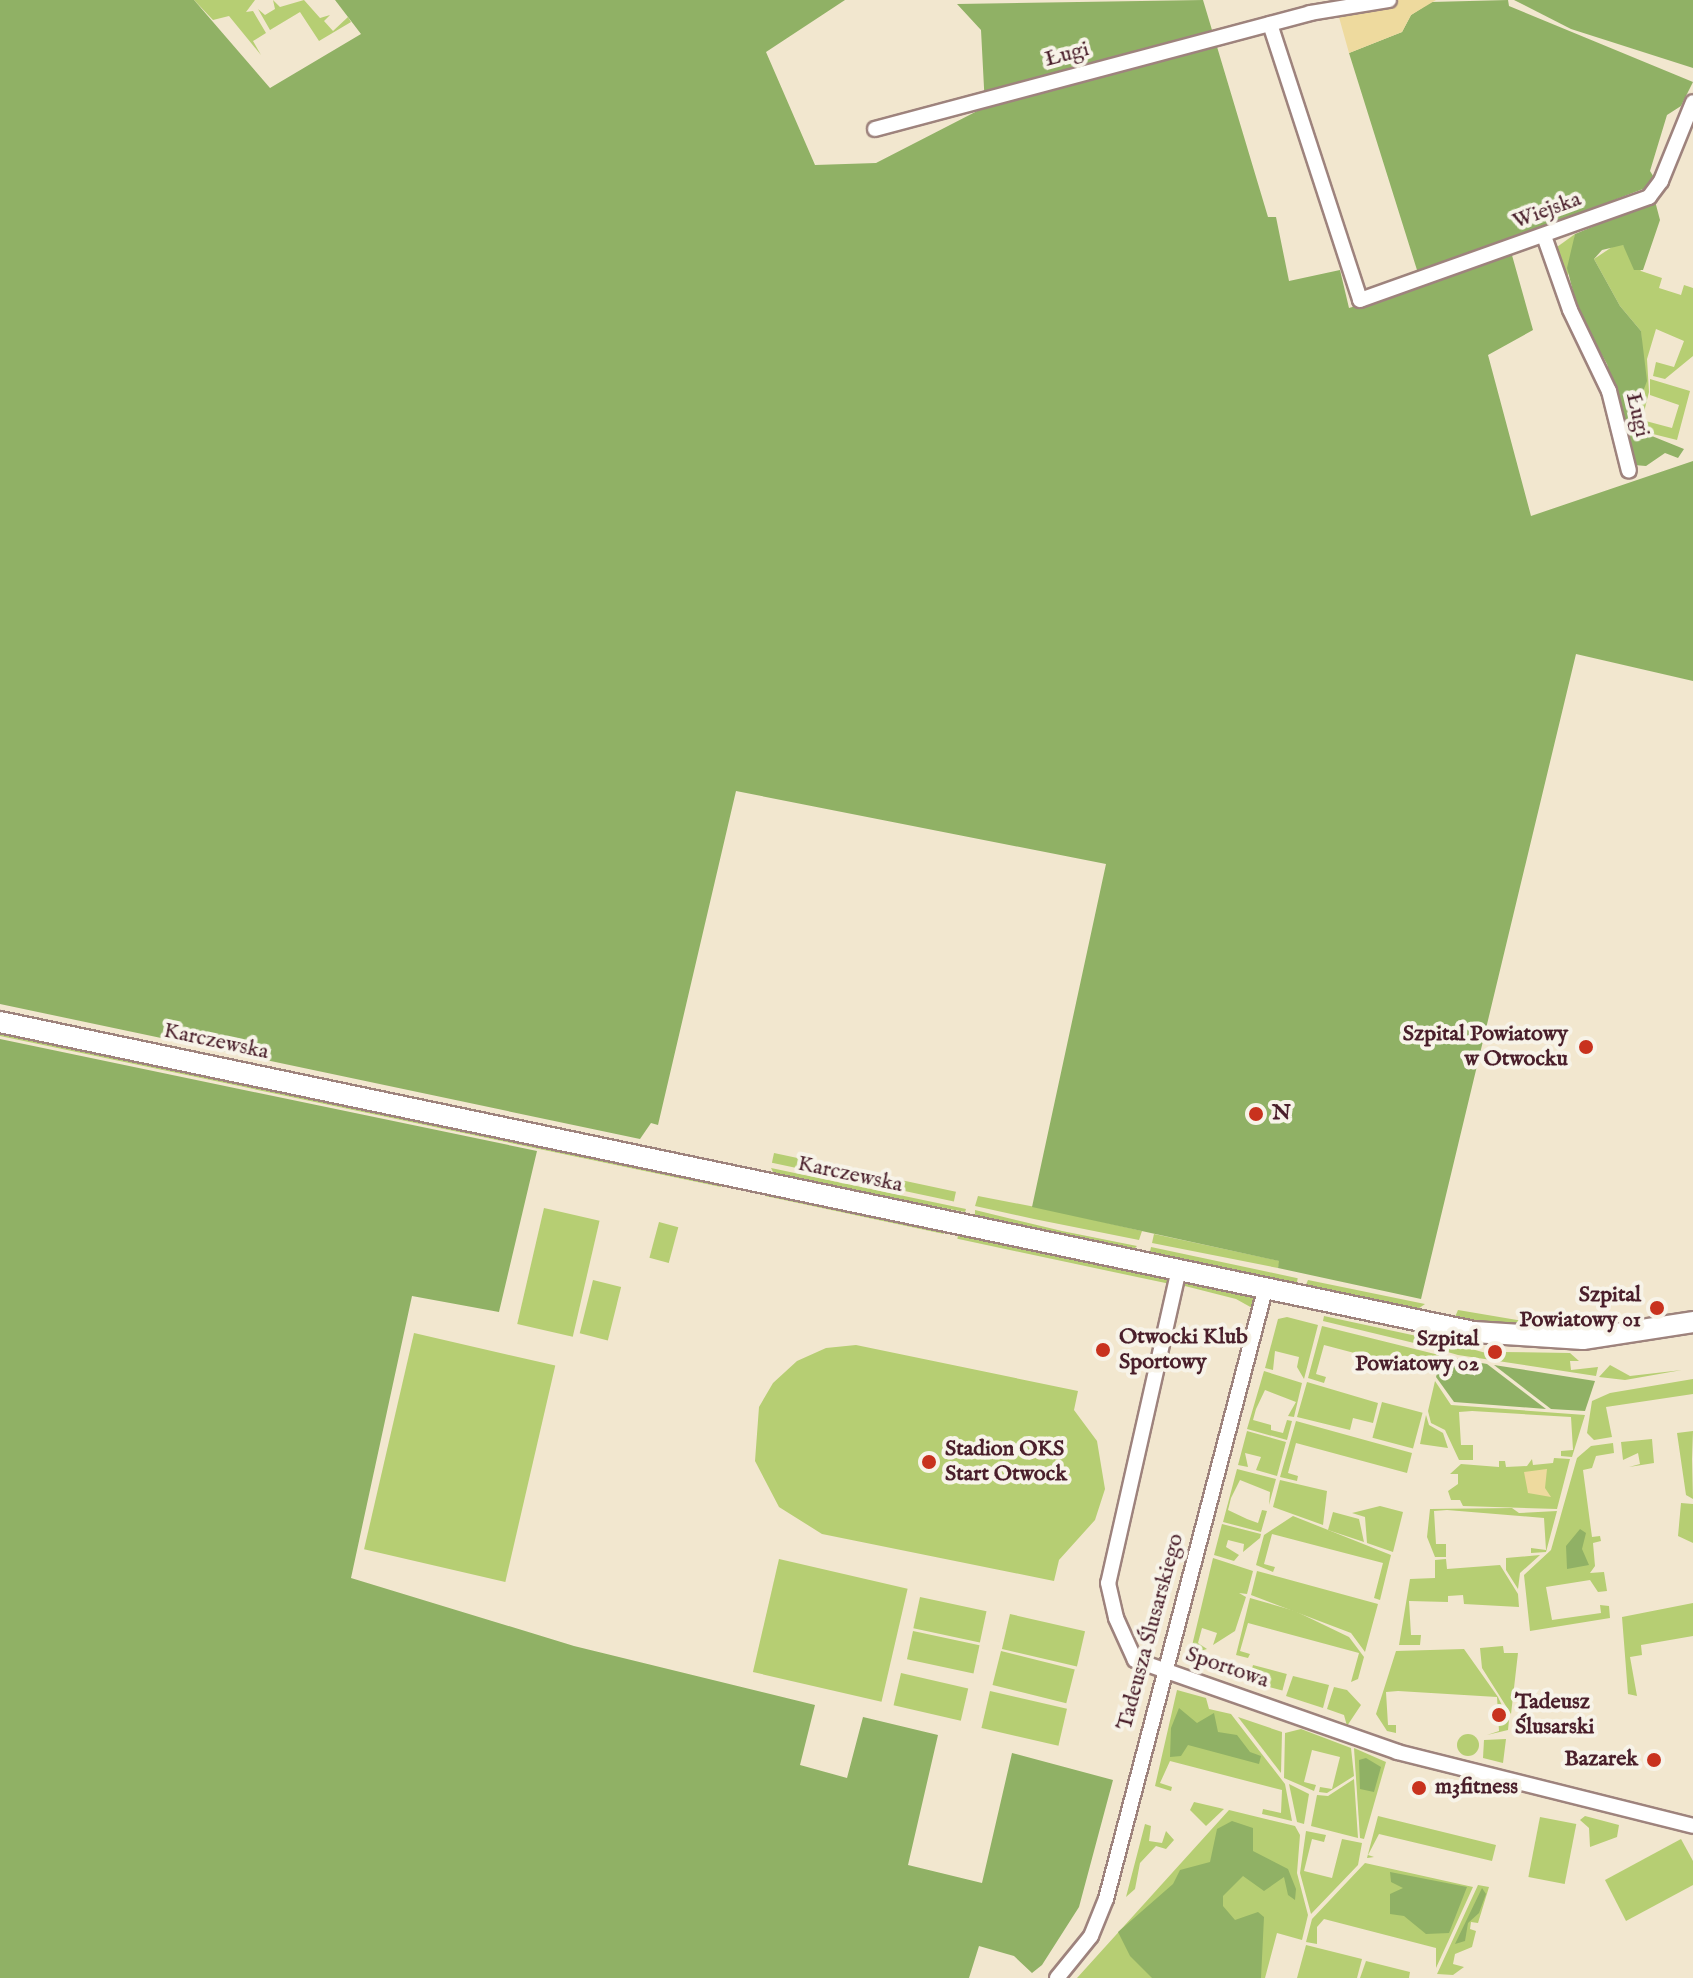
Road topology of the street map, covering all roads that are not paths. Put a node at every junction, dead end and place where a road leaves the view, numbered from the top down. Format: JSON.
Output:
{"nodes":[{"id":1,"x":1389,"y":0,"type":"edge"},
{"id":2,"x":1270,"y":24,"type":"junction"},
{"id":3,"x":1693,"y":102,"type":"edge"},
{"id":4,"x":875,"y":129,"type":"dead end"},
{"id":5,"x":1544,"y":236,"type":"junction"},
{"id":6,"x":1629,"y":471,"type":"dead end"},
{"id":7,"x":0,"y":1022,"type":"edge"},
{"id":8,"x":1179,"y":1269,"type":"junction"},
{"id":9,"x":1266,"y":1286,"type":"junction"},
{"id":10,"x":1693,"y":1322,"type":"edge"},
{"id":11,"x":1163,"y":1669,"type":"junction"},
{"id":12,"x":1693,"y":1826,"type":"edge"},
{"id":13,"x":1057,"y":1978,"type":"edge"}],
"edges":[{"from":1,"to":2,"type":"street","name":"Ługi"},
{"from":2,"to":4,"type":"street","name":"Ługi"},
{"from":2,"to":5,"type":"street","name":"Wiejska"},
{"from":3,"to":5,"type":"street","name":"Wiejska"},
{"from":5,"to":6,"type":"street","name":"Ługi"},
{"from":7,"to":8,"type":"main road","name":"Karczewska"},
{"from":8,"to":9,"type":"main road","name":"Karczewska"},
{"from":8,"to":11,"type":"street","name":"Sportowa"},
{"from":9,"to":10,"type":"main road","name":"Karczewska"},
{"from":9,"to":11,"type":"street","name":"Tadeusza Ślusarskiego"},
{"from":11,"to":12,"type":"street","name":"Sportowa"},
{"from":11,"to":13,"type":"street","name":"Tadeusza Ślusarskiego"}]}
